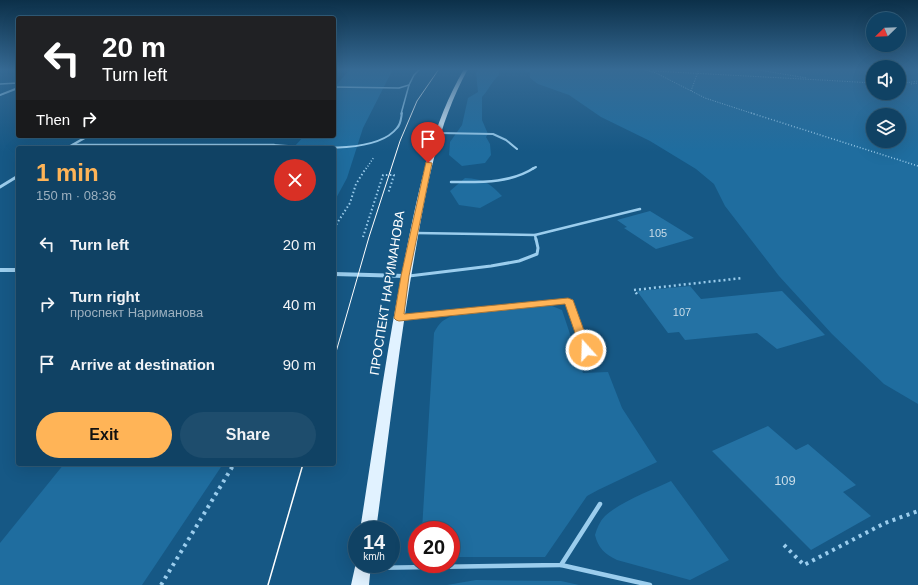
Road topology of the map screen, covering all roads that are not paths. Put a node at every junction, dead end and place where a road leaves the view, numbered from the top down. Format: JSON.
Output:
{"nodes":[{"id":1,"x":405,"y":96,"type":"edge"},
{"id":2,"x":451,"y":96,"type":"edge"},
{"id":3,"x":437,"y":133,"type":"junction"},
{"id":4,"x":85,"y":138,"type":"edge"},
{"id":5,"x":73,"y":145,"type":"joint"},
{"id":6,"x":274,"y":146,"type":"joint"},
{"id":7,"x":336,"y":146,"type":"edge"},
{"id":8,"x":336,"y":146,"type":"edge"},
{"id":9,"x":516,"y":149,"type":"dead end"},
{"id":10,"x":536,"y":168,"type":"dead end"},
{"id":11,"x":16,"y":177,"type":"edge"},
{"id":12,"x":451,"y":182,"type":"dead end"},
{"id":13,"x":0,"y":187,"type":"edge"},
{"id":14,"x":640,"y":209,"type":"dead end"},
{"id":15,"x":414,"y":233,"type":"junction"},
{"id":16,"x":535,"y":235,"type":"junction"},
{"id":17,"x":0,"y":270,"type":"edge"},
{"id":18,"x":16,"y":270,"type":"edge"},
{"id":19,"x":336,"y":274,"type":"edge"},
{"id":20,"x":405,"y":276,"type":"junction"},
{"id":21,"x":399,"y":318,"type":"junction"},
{"id":22,"x":586,"y":350,"type":"dead end"},
{"id":23,"x":600,"y":504,"type":"dead end"},
{"id":24,"x":369,"y":521,"type":"edge"},
{"id":25,"x":561,"y":565,"type":"junction"},
{"id":26,"x":400,"y":571,"type":"edge"},
{"id":27,"x":650,"y":585,"type":"edge"}],
"edges":[{"from":1,"to":7,"type":"lane"},
{"from":2,"to":3,"type":"main road","name":"ПРОСПЕКТ НАРИМАНОВА"},
{"from":3,"to":9,"type":"lane"},
{"from":3,"to":15,"type":"main road","name":"ПРОСПЕКТ НАРИМАНОВА"},
{"from":4,"to":5,"type":"street"},
{"from":5,"to":6,"type":"street"},
{"from":6,"to":8,"type":"lane"},
{"from":10,"to":12,"type":"lane"},
{"from":11,"to":13,"type":"street"},
{"from":14,"to":16,"type":"lane"},
{"from":15,"to":16,"type":"lane"},
{"from":15,"to":20,"type":"main road","name":"ПРОСПЕКТ НАРИМАНОВА"},
{"from":16,"to":20,"type":"lane"},
{"from":17,"to":18,"type":"street"},
{"from":19,"to":20,"type":"street"},
{"from":20,"to":21,"type":"main road","name":"ПРОСПЕКТ НАРИМАНОВА"},
{"from":21,"to":22,"type":"lane"},
{"from":21,"to":24,"type":"main road","name":"ПРОСПЕКТ НАРИМАНОВА"},
{"from":23,"to":25,"type":"lane"},
{"from":25,"to":26,"type":"lane"},
{"from":25,"to":27,"type":"lane"}]}
